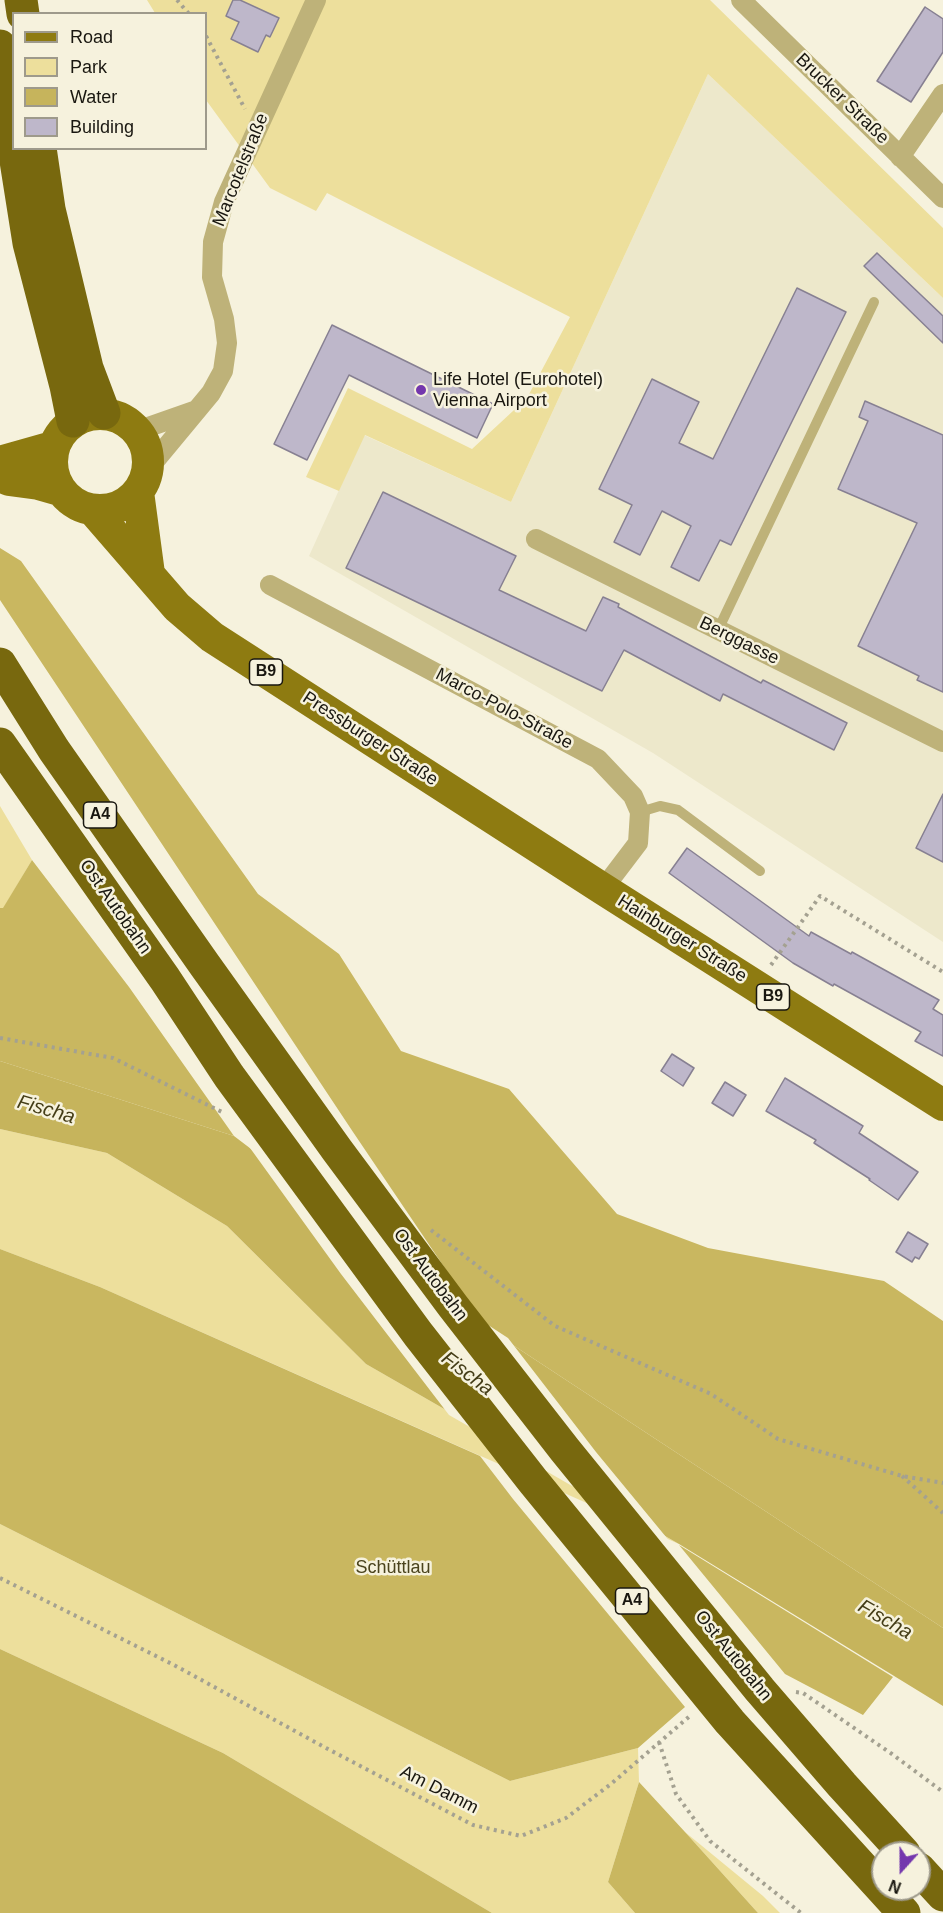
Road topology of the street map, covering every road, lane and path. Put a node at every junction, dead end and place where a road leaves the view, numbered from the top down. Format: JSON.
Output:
{"nodes":[{"id":1,"x":177,"y":0,"type":"edge"},
{"id":2,"x":315,"y":0,"type":"edge"},
{"id":3,"x":741,"y":0,"type":"edge"},
{"id":4,"x":187,"y":12,"type":"edge"},
{"id":5,"x":207,"y":38,"type":"edge"},
{"id":6,"x":0,"y":46,"type":"edge"},
{"id":7,"x":943,"y":94,"type":"edge"},
{"id":8,"x":256,"y":131,"type":"junction"},
{"id":9,"x":12,"y":133,"type":"edge"},
{"id":10,"x":14,"y":150,"type":"edge"},
{"id":11,"x":40,"y":150,"type":"edge"},
{"id":12,"x":900,"y":157,"type":"junction"},
{"id":13,"x":943,"y":198,"type":"edge"},
{"id":14,"x":874,"y":302,"type":"dead end"},
{"id":15,"x":194,"y":411,"type":"junction"},
{"id":16,"x":88,"y":417,"type":"junction"},
{"id":17,"x":137,"y":431,"type":"junction"},
{"id":18,"x":53,"y":447,"type":"junction"},
{"id":19,"x":0,"y":462,"type":"edge"},
{"id":20,"x":0,"y":476,"type":"edge"},
{"id":21,"x":143,"y":480,"type":"junction"},
{"id":22,"x":60,"y":490,"type":"junction"},
{"id":23,"x":93,"y":510,"type":"junction"},
{"id":24,"x":536,"y":539,"type":"dead end"},
{"id":25,"x":149,"y":574,"type":"junction"},
{"id":26,"x":270,"y":585,"type":"dead end"},
{"id":27,"x":718,"y":630,"type":"junction"},
{"id":28,"x":0,"y":664,"type":"edge"},
{"id":29,"x":943,"y":742,"type":"edge"},
{"id":30,"x":0,"y":744,"type":"edge"},
{"id":31,"x":640,"y":812,"type":"junction"},
{"id":32,"x":760,"y":871,"type":"dead end"},
{"id":33,"x":603,"y":889,"type":"junction"},
{"id":34,"x":943,"y":972,"type":"edge"},
{"id":35,"x":756,"y":986,"type":"junction"},
{"id":36,"x":0,"y":1038,"type":"edge"},
{"id":37,"x":943,"y":1105,"type":"edge"},
{"id":38,"x":230,"y":1116,"type":"dead end"},
{"id":39,"x":426,"y":1226,"type":"dead end"},
{"id":40,"x":902,"y":1476,"type":"junction"},
{"id":41,"x":943,"y":1483,"type":"edge"},
{"id":42,"x":943,"y":1513,"type":"edge"},
{"id":43,"x":0,"y":1578,"type":"edge"},
{"id":44,"x":793,"y":1692,"type":"dead end"},
{"id":45,"x":692,"y":1714,"type":"dead end"},
{"id":46,"x":659,"y":1742,"type":"junction"},
{"id":47,"x":943,"y":1792,"type":"edge"},
{"id":48,"x":893,"y":1841,"type":"edge"},
{"id":49,"x":931,"y":1882,"type":"edge"},
{"id":50,"x":943,"y":1895,"type":"edge"},
{"id":51,"x":801,"y":1913,"type":"edge"},
{"id":52,"x":904,"y":1913,"type":"edge"}],
"edges":[{"from":1,"to":4,"type":"path"},
{"from":2,"to":8,"type":"street","name":"Marcotelstraße"},
{"from":3,"to":12,"type":"street","name":"Brucker Straße"},
{"from":5,"to":8,"type":"path"},
{"from":6,"to":9,"type":"highway"},
{"from":7,"to":12,"type":"street"},
{"from":8,"to":15,"type":"street","name":"Marcotelstraße"},
{"from":10,"to":16,"type":"highway"},
{"from":11,"to":16,"type":"highway"},
{"from":12,"to":13,"type":"street","name":"Brucker Straße"},
{"from":14,"to":27,"type":"lane"},
{"from":15,"to":17,"type":"street","name":"Marcotelstraße"},
{"from":15,"to":21,"type":"street","name":"Marcotelstraße"},
{"from":16,"to":17,"type":"main road"},
{"from":16,"to":18,"type":"main road"},
{"from":17,"to":21,"type":"main road"},
{"from":18,"to":19,"type":"main road"},
{"from":18,"to":22,"type":"main road"},
{"from":20,"to":22,"type":"main road","number":"B9"},
{"from":21,"to":23,"type":"main road"},
{"from":21,"to":25,"type":"main road"},
{"from":22,"to":23,"type":"main road","number":"B9"},
{"from":23,"to":25,"type":"main road","name":"Pressburger Straße","number":"B9"},
{"from":24,"to":27,"type":"street","name":"Berggasse"},
{"from":25,"to":33,"type":"main road","name":"Pressburger Straße","number":"B9"},
{"from":26,"to":31,"type":"street","name":"Marco-Polo-Straße"},
{"from":27,"to":29,"type":"street","name":"Berggasse"},
{"from":28,"to":48,"type":"highway","name":"Ost Autobahn","number":"A4"},
{"from":30,"to":52,"type":"highway","name":"Ost Autobahn","number":"A4"},
{"from":31,"to":32,"type":"lane"},
{"from":31,"to":33,"type":"street"},
{"from":33,"to":35,"type":"main road","name":"Hainburger Straße","number":"B9"},
{"from":34,"to":35,"type":"path"},
{"from":35,"to":37,"type":"main road","name":"Hainburger Straße","number":"B9"},
{"from":36,"to":38,"type":"path"},
{"from":39,"to":40,"type":"path"},
{"from":40,"to":41,"type":"path"},
{"from":40,"to":42,"type":"path"},
{"from":43,"to":46,"type":"path","name":"Am Damm"},
{"from":44,"to":47,"type":"path"},
{"from":45,"to":46,"type":"path","name":"Am Damm"},
{"from":46,"to":51,"type":"path"},
{"from":49,"to":50,"type":"highway"}]}
